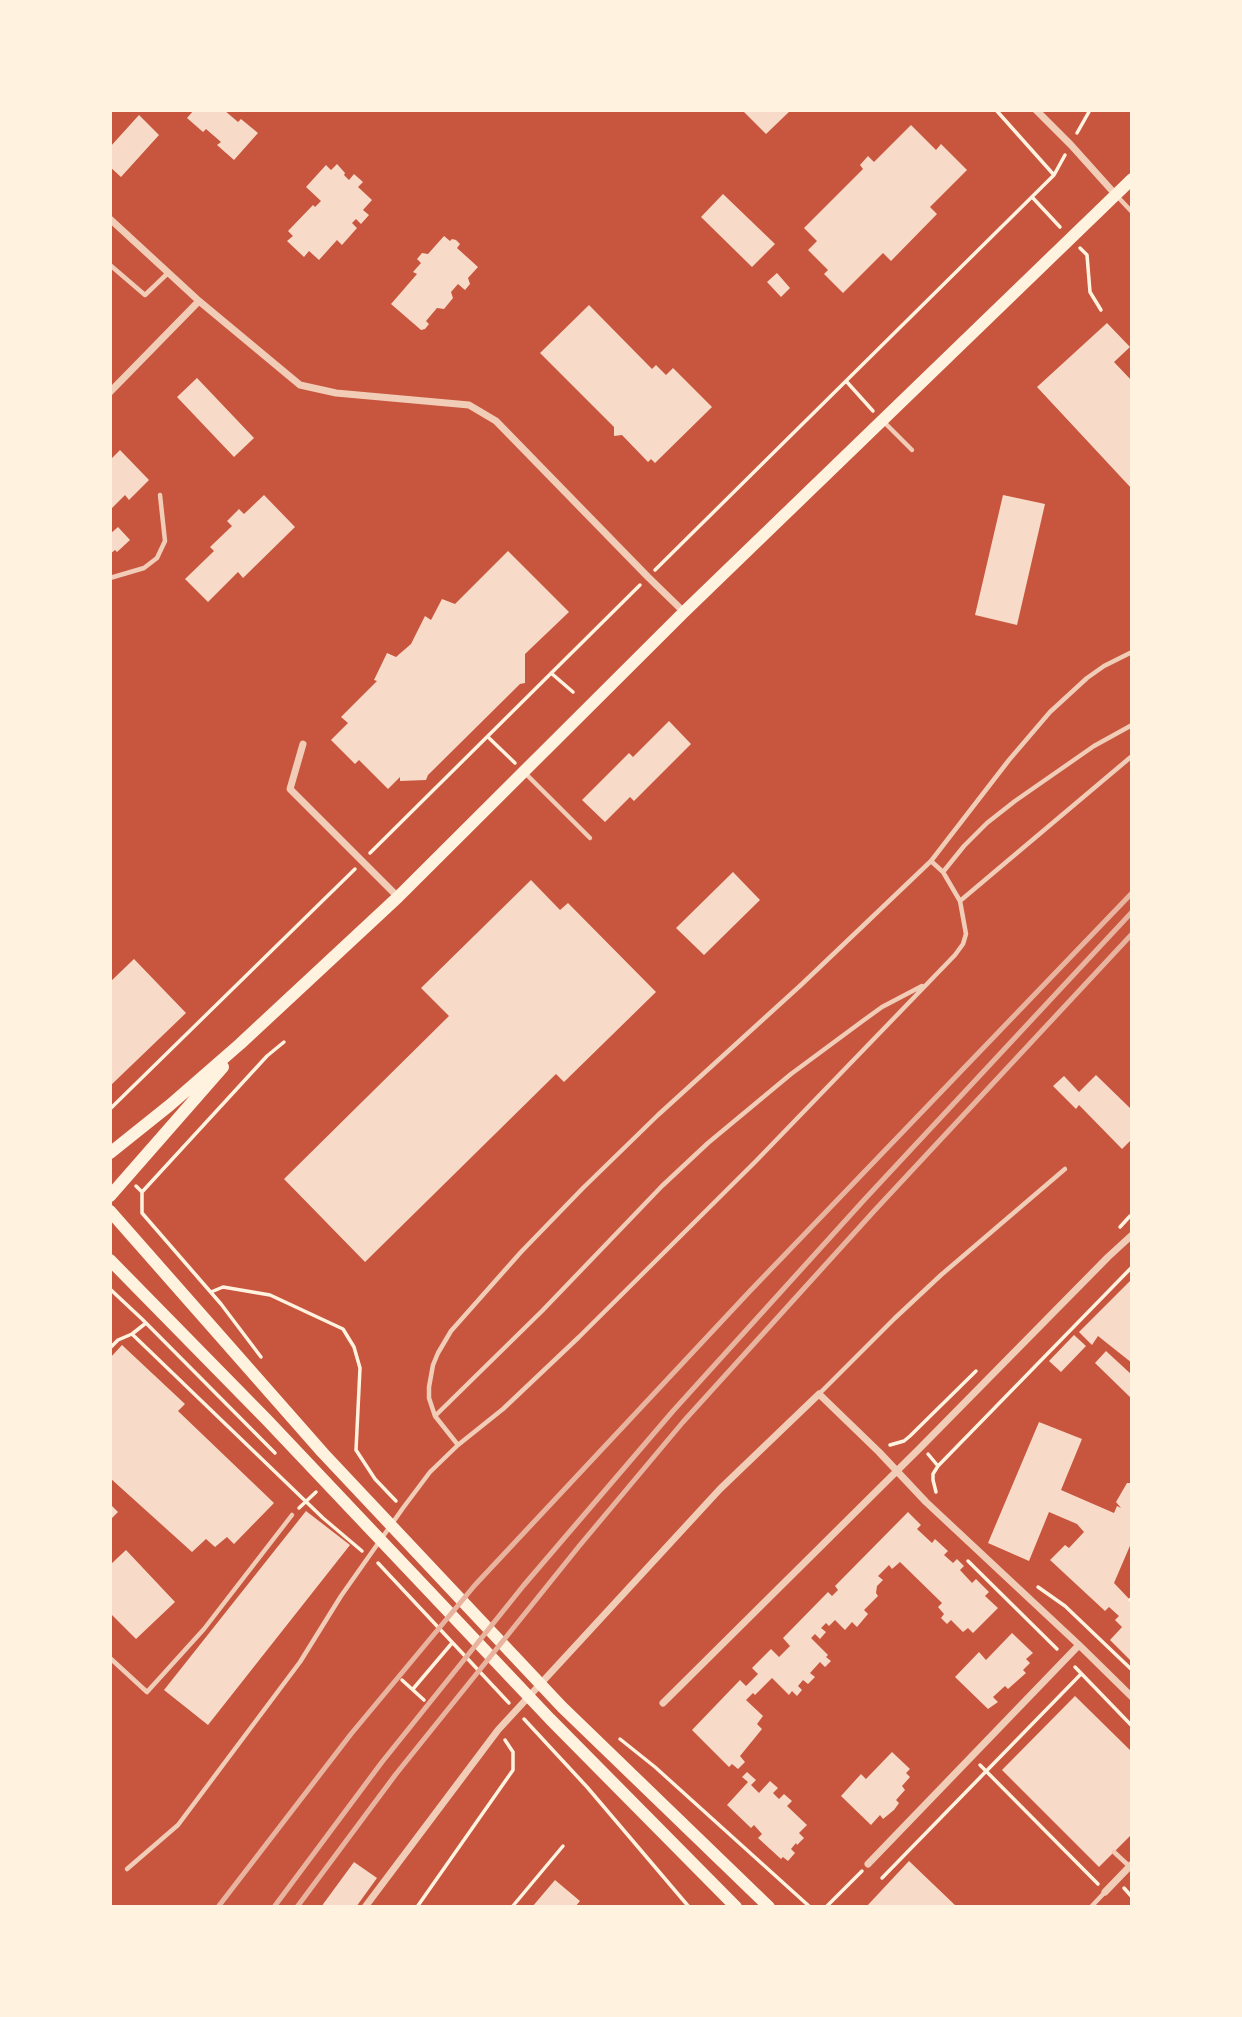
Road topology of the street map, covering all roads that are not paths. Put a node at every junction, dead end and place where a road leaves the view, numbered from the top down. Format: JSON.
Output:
{"nodes":[{"id":1,"x":1036,"y":110,"type":"edge"},
{"id":2,"x":1132,"y":179,"type":"edge"},
{"id":3,"x":1115,"y":194,"type":"junction"},
{"id":4,"x":1132,"y":212,"type":"edge"},
{"id":5,"x":110,"y":219,"type":"edge"},
{"id":6,"x":110,"y":265,"type":"edge"},
{"id":7,"x":168,"y":272,"type":"junction"},
{"id":8,"x":199,"y":301,"type":"junction"},
{"id":9,"x":110,"y":393,"type":"edge"},
{"id":10,"x":882,"y":420,"type":"junction"},
{"id":11,"x":912,"y":450,"type":"dead end"},
{"id":12,"x":160,"y":495,"type":"dead end"},
{"id":13,"x":110,"y":578,"type":"edge"},
{"id":14,"x":684,"y":612,"type":"junction"},
{"id":15,"x":1132,"y":652,"type":"edge"},
{"id":16,"x":1132,"y":724,"type":"edge"},
{"id":17,"x":303,"y":744,"type":"dead end"},
{"id":18,"x":1132,"y":756,"type":"edge"},
{"id":19,"x":524,"y":772,"type":"junction"},
{"id":20,"x":590,"y":838,"type":"dead end"},
{"id":21,"x":932,"y":861,"type":"junction"},
{"id":22,"x":943,"y":873,"type":"junction"},
{"id":23,"x":398,"y":897,"type":"junction"},
{"id":24,"x":960,"y":901,"type":"junction"},
{"id":25,"x":926,"y":984,"type":"junction"},
{"id":26,"x":240,"y":1044,"type":"junction"},
{"id":27,"x":110,"y":1153,"type":"edge"},
{"id":28,"x":1065,"y":1169,"type":"dead end"},
{"id":29,"x":110,"y":1196,"type":"edge"},
{"id":30,"x":110,"y":1211,"type":"edge"},
{"id":31,"x":1132,"y":1235,"type":"edge"},
{"id":32,"x":110,"y":1260,"type":"edge"},
{"id":33,"x":820,"y":1394,"type":"junction"},
{"id":34,"x":435,"y":1416,"type":"junction"},
{"id":35,"x":458,"y":1445,"type":"junction"},
{"id":36,"x":897,"y":1471,"type":"junction"},
{"id":37,"x":292,"y":1515,"type":"dead end"},
{"id":38,"x":1080,"y":1645,"type":"junction"},
{"id":39,"x":110,"y":1658,"type":"edge"},
{"id":40,"x":1132,"y":1697,"type":"edge"},
{"id":41,"x":663,"y":1703,"type":"dead end"},
{"id":42,"x":1114,"y":1852,"type":"dead end"},
{"id":43,"x":868,"y":1864,"type":"road end"},
{"id":44,"x":1130,"y":1865,"type":"edge"},
{"id":45,"x":127,"y":1869,"type":"dead end"},
{"id":46,"x":1105,"y":1892,"type":"joint"},
{"id":47,"x":1095,"y":1905,"type":"edge"},
{"id":48,"x":366,"y":1907,"type":"edge"},
{"id":49,"x":736,"y":1907,"type":"edge"},
{"id":50,"x":769,"y":1907,"type":"edge"}],
"edges":[{"from":1,"to":3,"type":"street"},
{"from":2,"to":3,"type":"main road"},
{"from":3,"to":4,"type":"lane"},
{"from":3,"to":10,"type":"main road"},
{"from":5,"to":7,"type":"street"},
{"from":6,"to":7,"type":"lane"},
{"from":7,"to":8,"type":"street"},
{"from":8,"to":9,"type":"street"},
{"from":8,"to":14,"type":"street"},
{"from":10,"to":11,"type":"lane"},
{"from":10,"to":14,"type":"main road"},
{"from":12,"to":13,"type":"lane"},
{"from":14,"to":19,"type":"main road"},
{"from":15,"to":21,"type":"lane"},
{"from":16,"to":22,"type":"lane"},
{"from":17,"to":23,"type":"street"},
{"from":18,"to":24,"type":"lane"},
{"from":19,"to":20,"type":"lane"},
{"from":19,"to":23,"type":"main road"},
{"from":21,"to":22,"type":"lane"},
{"from":21,"to":34,"type":"lane"},
{"from":22,"to":24,"type":"lane"},
{"from":23,"to":26,"type":"main road"},
{"from":24,"to":25,"type":"lane"},
{"from":25,"to":34,"type":"lane"},
{"from":25,"to":35,"type":"lane"},
{"from":26,"to":27,"type":"main road"},
{"from":26,"to":29,"type":"main road"},
{"from":28,"to":33,"type":"lane"},
{"from":30,"to":50,"type":"main road"},
{"from":31,"to":36,"type":"street"},
{"from":32,"to":49,"type":"main road"},
{"from":33,"to":36,"type":"street"},
{"from":33,"to":48,"type":"street"},
{"from":34,"to":35,"type":"lane"},
{"from":35,"to":45,"type":"lane"},
{"from":36,"to":38,"type":"street"},
{"from":36,"to":41,"type":"street"},
{"from":37,"to":39,"type":"lane"},
{"from":38,"to":40,"type":"street"},
{"from":38,"to":43,"type":"street"},
{"from":42,"to":44,"type":"lane"},
{"from":44,"to":46,"type":"street"},
{"from":46,"to":47,"type":"lane"}]}
